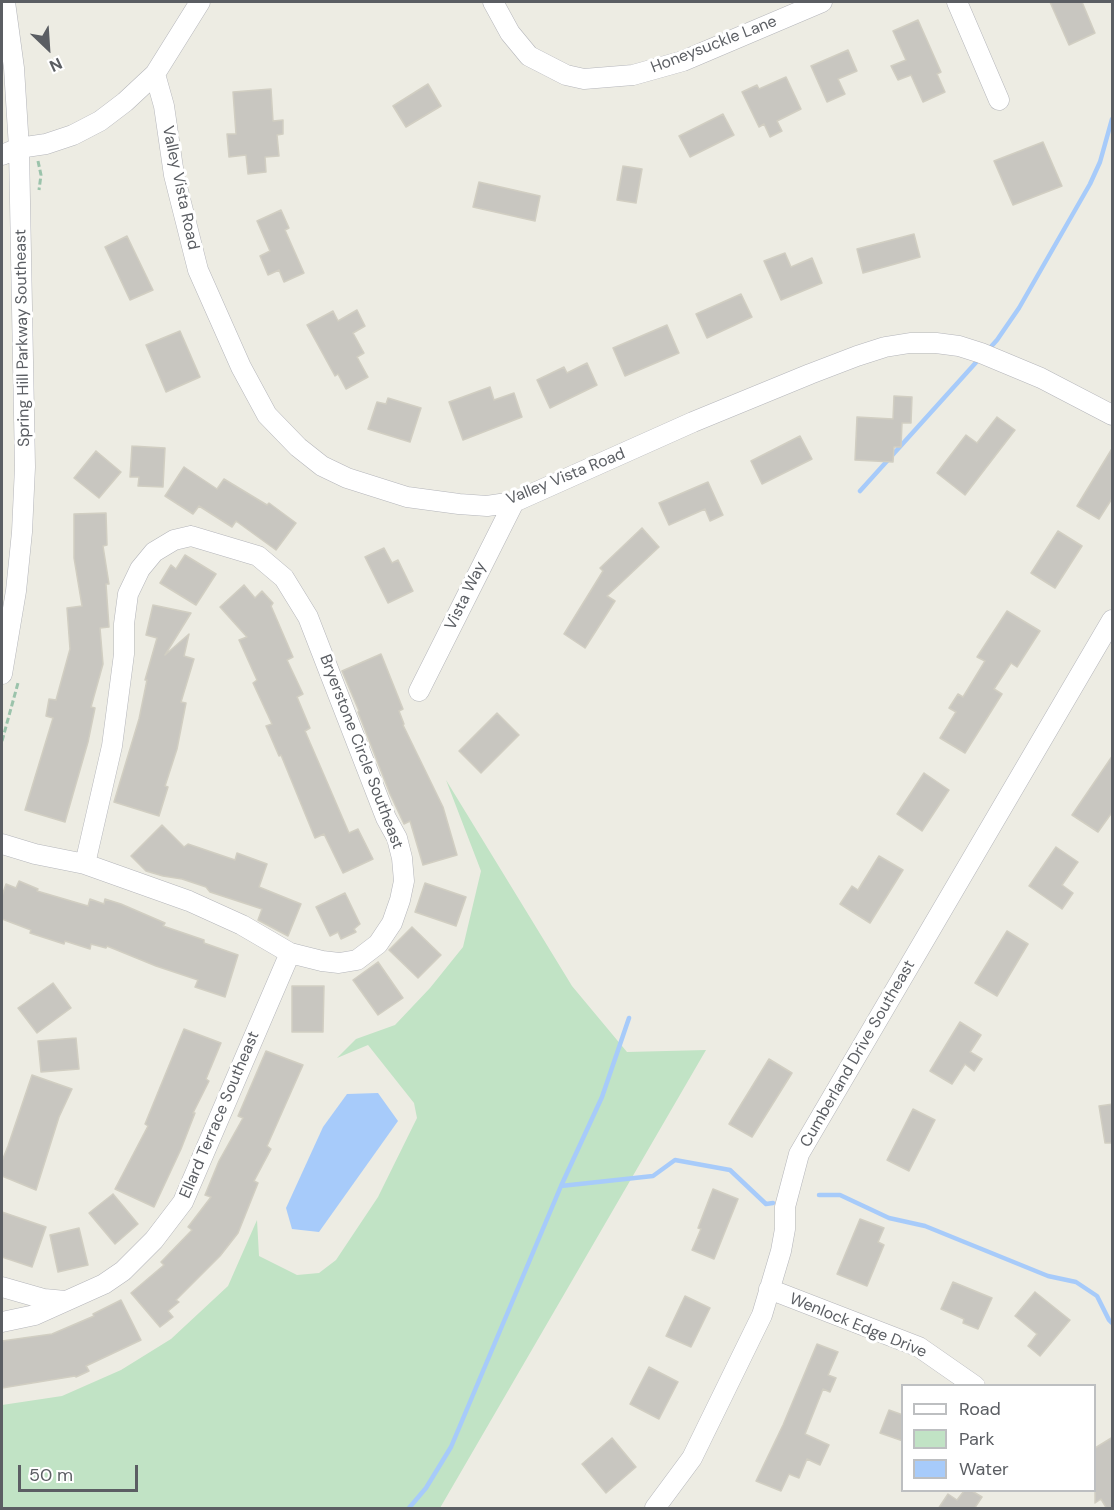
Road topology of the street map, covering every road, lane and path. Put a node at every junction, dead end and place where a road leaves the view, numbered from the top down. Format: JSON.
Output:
{"nodes":[{"id":1,"x":5,"y":2,"type":"edge"},
{"id":2,"x":200,"y":2,"type":"edge"},
{"id":3,"x":494,"y":2,"type":"edge"},
{"id":4,"x":822,"y":2,"type":"edge"},
{"id":5,"x":957,"y":2,"type":"edge"},
{"id":6,"x":155,"y":74,"type":"junction"},
{"id":7,"x":999,"y":100,"type":"dead end"},
{"id":8,"x":10,"y":152,"type":"edge"},
{"id":9,"x":1113,"y":415,"type":"edge"},
{"id":10,"x":514,"y":502,"type":"junction"},
{"id":11,"x":1113,"y":620,"type":"edge"},
{"id":12,"x":2,"y":674,"type":"edge"},
{"id":13,"x":419,"y":690,"type":"dead end"},
{"id":14,"x":2,"y":844,"type":"edge"},
{"id":15,"x":85,"y":864,"type":"junction"},
{"id":16,"x":290,"y":953,"type":"junction"},
{"id":17,"x":2,"y":1287,"type":"edge"},
{"id":18,"x":769,"y":1290,"type":"junction"},
{"id":19,"x":68,"y":1301,"type":"junction"},
{"id":20,"x":2,"y":1322,"type":"edge"},
{"id":21,"x":972,"y":1384,"type":"edge"},
{"id":22,"x":655,"y":1509,"type":"edge"}],
"edges":[{"from":1,"to":8,"type":"street","name":"Spring Hill Parkway Southeast"},
{"from":2,"to":6,"type":"street"},
{"from":3,"to":4,"type":"street","name":"Honeysuckle Lane"},
{"from":5,"to":7,"type":"street"},
{"from":6,"to":8,"type":"street"},
{"from":6,"to":10,"type":"street","name":"Valley Vista Road"},
{"from":8,"to":12,"type":"street","name":"Spring Hill Parkway Southeast"},
{"from":9,"to":10,"type":"street","name":"Valley Vista Road"},
{"from":10,"to":13,"type":"street","name":"Vista Way"},
{"from":11,"to":18,"type":"street","name":"Cumberland Drive Southeast"},
{"from":14,"to":15,"type":"street"},
{"from":15,"to":16,"type":"street","name":"Bryerstone Circle Southeast"},
{"from":15,"to":16,"type":"street","name":"Bryerstone Circle Southeast"},
{"from":16,"to":19,"type":"street","name":"Ellard Terrace Southeast"},
{"from":17,"to":19,"type":"street"},
{"from":18,"to":21,"type":"street","name":"Wenlock Edge Drive"},
{"from":18,"to":22,"type":"street","name":"Cumberland Drive Southeast"},
{"from":19,"to":20,"type":"street","name":"Ellard Terrace Southeast"}]}
